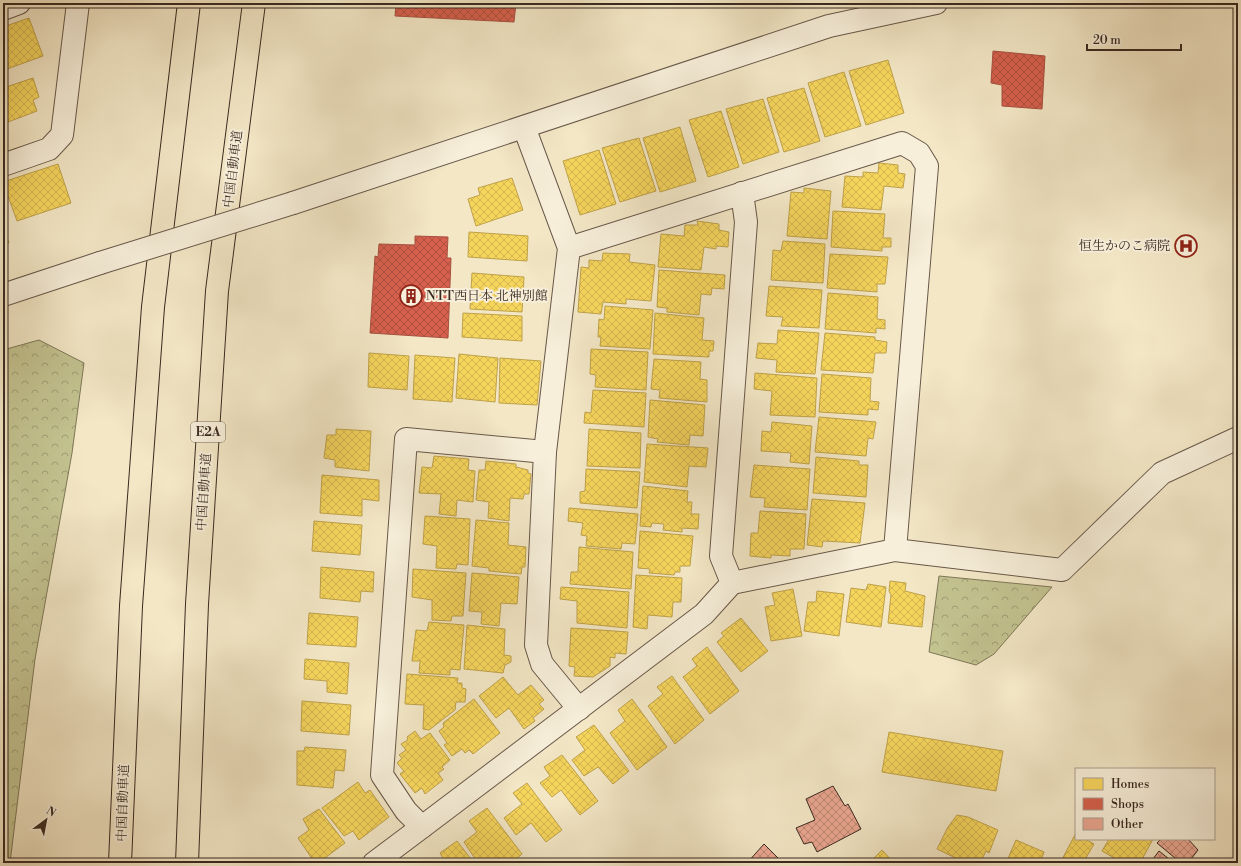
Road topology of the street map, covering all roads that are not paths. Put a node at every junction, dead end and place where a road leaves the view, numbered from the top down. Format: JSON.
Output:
{"nodes":[{"id":1,"x":19,"y":3,"type":"edge"},
{"id":2,"x":78,"y":3,"type":"edge"},
{"id":3,"x":189,"y":3,"type":"edge"},
{"id":4,"x":254,"y":3,"type":"edge"},
{"id":5,"x":936,"y":3,"type":"edge"},
{"id":6,"x":3,"y":9,"type":"edge"},
{"id":7,"x":524,"y":127,"type":"junction"},
{"id":8,"x":3,"y":165,"type":"edge"},
{"id":9,"x":742,"y":193,"type":"junction"},
{"id":10,"x":569,"y":248,"type":"junction"},
{"id":11,"x":3,"y":295,"type":"edge"},
{"id":12,"x":1238,"y":438,"type":"edge"},
{"id":13,"x":545,"y":452,"type":"junction"},
{"id":14,"x":895,"y":550,"type":"junction"},
{"id":15,"x":732,"y":583,"type":"junction"},
{"id":16,"x":579,"y":709,"type":"junction"},
{"id":17,"x":422,"y":827,"type":"junction"},
{"id":18,"x":120,"y":863,"type":"edge"},
{"id":19,"x":187,"y":863,"type":"edge"},
{"id":20,"x":374,"y":863,"type":"edge"}],
"edges":[{"from":1,"to":6,"type":"street"},
{"from":2,"to":8,"type":"street"},
{"from":3,"to":18,"type":"highway","name":"中国自動車道"},
{"from":4,"to":19,"type":"highway","name":"中国自動車道","number":"E2A"},
{"from":5,"to":7,"type":"street"},
{"from":7,"to":10,"type":"street"},
{"from":7,"to":11,"type":"street","bridge":true},
{"from":9,"to":10,"type":"street"},
{"from":9,"to":14,"type":"street"},
{"from":9,"to":15,"type":"street"},
{"from":10,"to":13,"type":"street"},
{"from":12,"to":14,"type":"street"},
{"from":13,"to":16,"type":"street"},
{"from":13,"to":17,"type":"street"},
{"from":14,"to":15,"type":"street"},
{"from":15,"to":16,"type":"street"},
{"from":16,"to":17,"type":"street"},
{"from":17,"to":20,"type":"street"}]}
